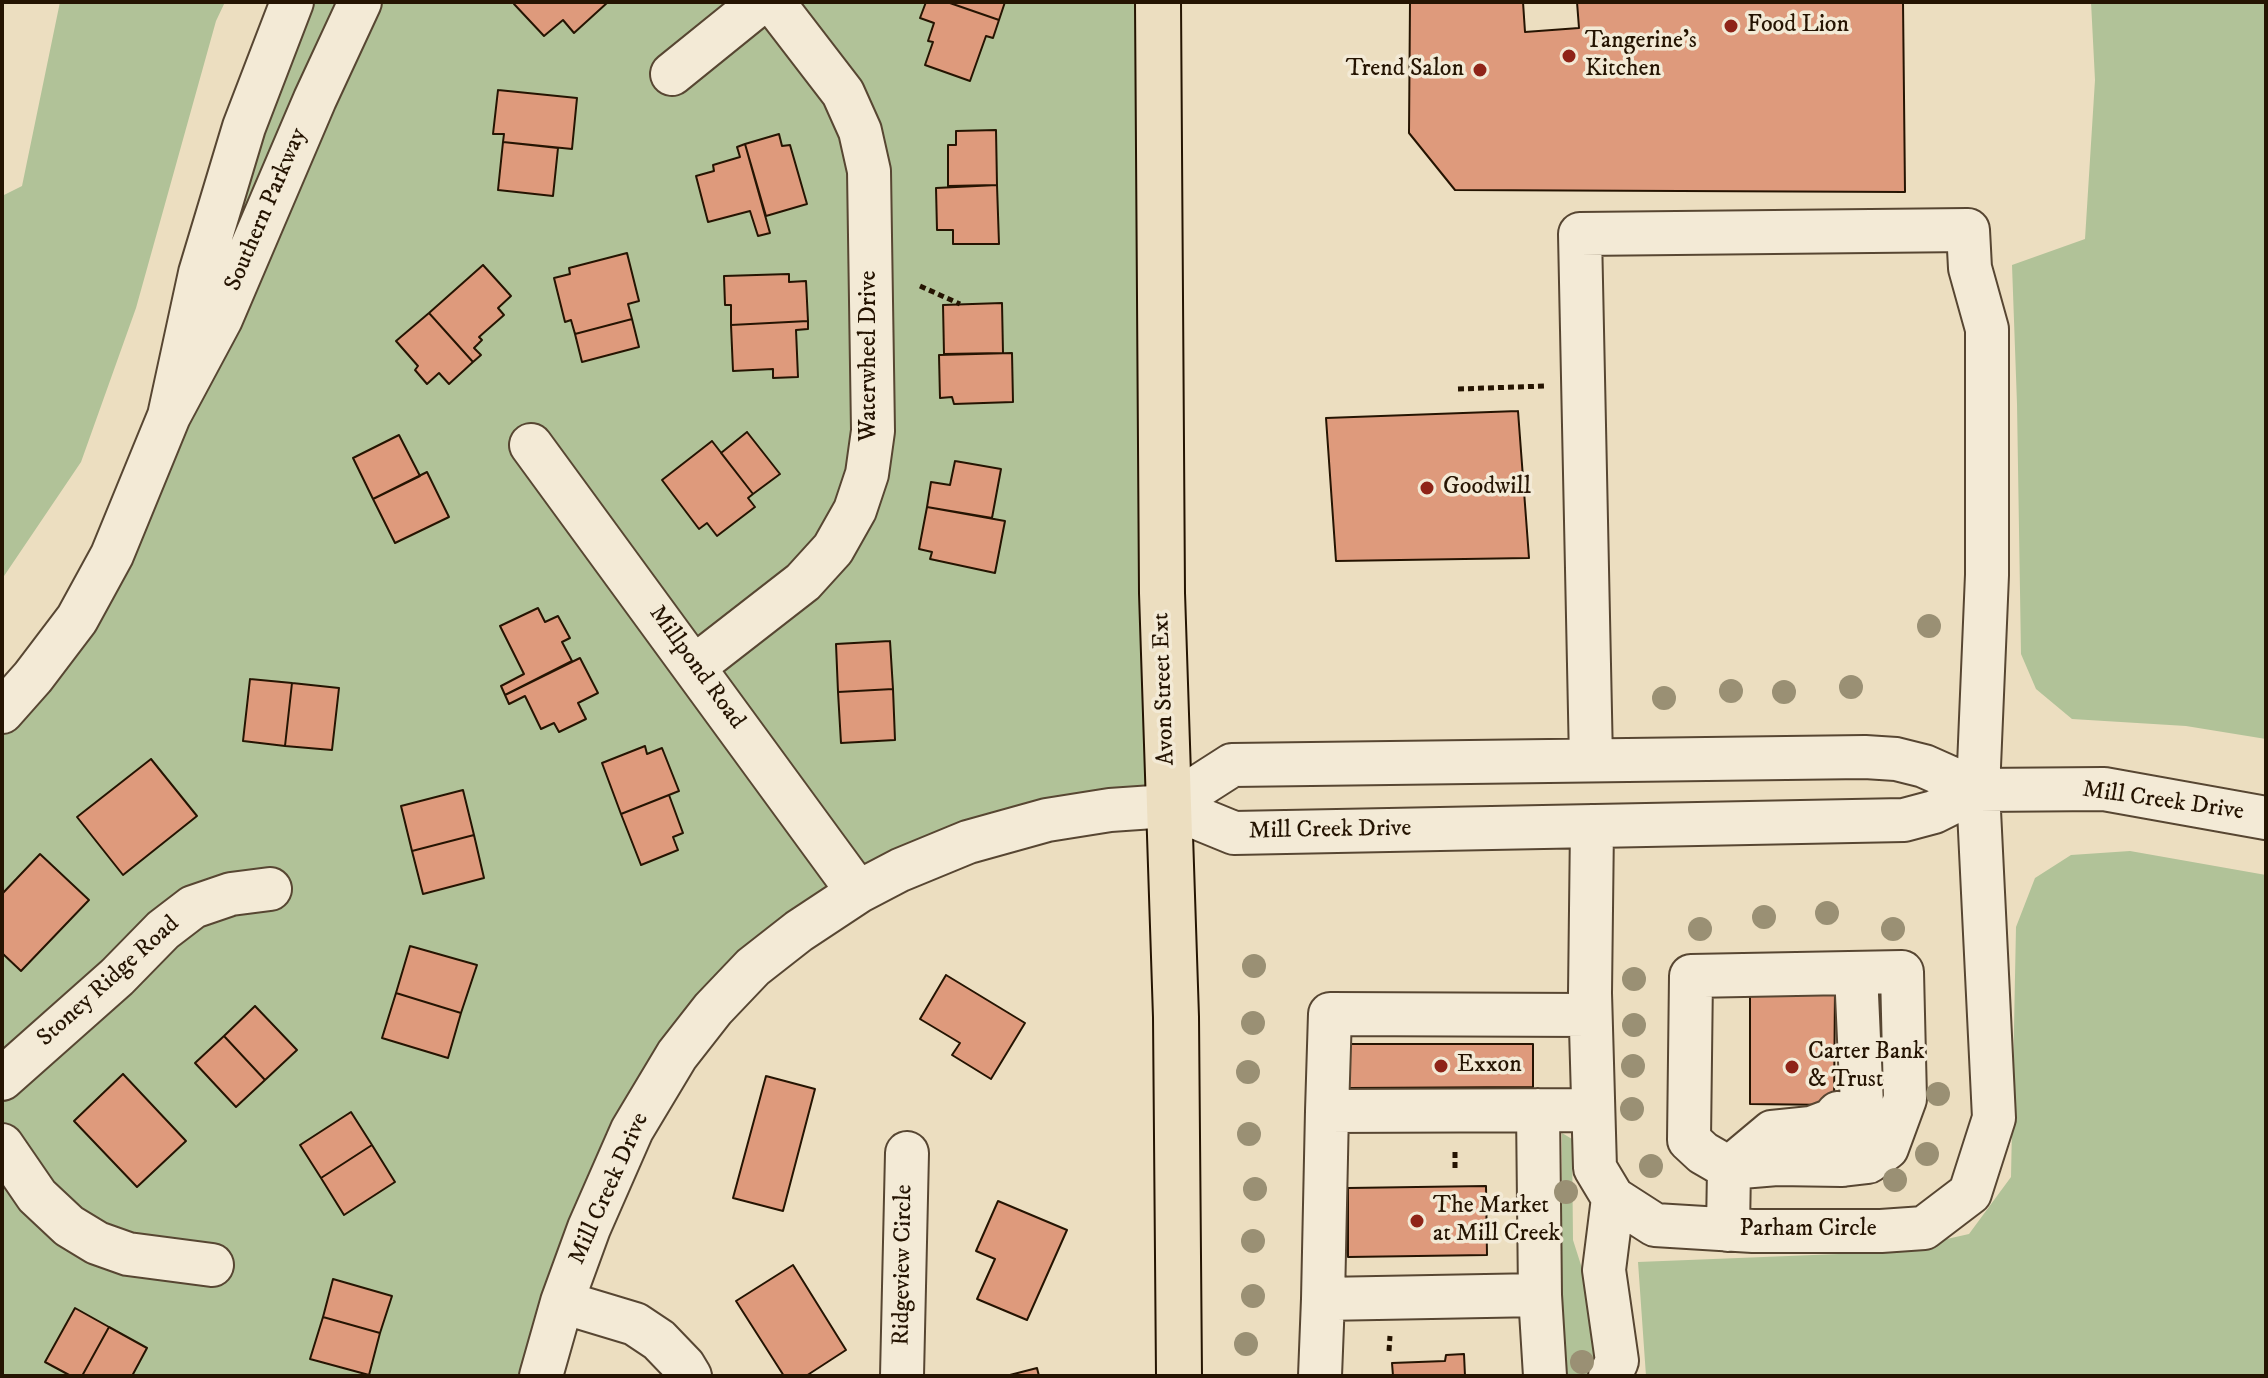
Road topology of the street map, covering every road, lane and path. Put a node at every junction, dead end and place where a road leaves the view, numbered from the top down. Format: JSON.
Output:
{"nodes":[{"id":1,"x":292,"y":2,"type":"edge"},
{"id":2,"x":360,"y":2,"type":"edge"},
{"id":3,"x":761,"y":2,"type":"edge"},
{"id":4,"x":773,"y":2,"type":"edge"},
{"id":5,"x":1158,"y":2,"type":"edge"},
{"id":6,"x":672,"y":74,"type":"dead end"},
{"id":7,"x":920,"y":286,"type":"dead end"},
{"id":8,"x":960,"y":304,"type":"dead end"},
{"id":9,"x":1583,"y":385,"type":"junction"},
{"id":10,"x":1458,"y":389,"type":"dead end"},
{"id":11,"x":169,"y":416,"type":"junction"},
{"id":12,"x":531,"y":445,"type":"dead end"},
{"id":13,"x":695,"y":666,"type":"junction"},
{"id":14,"x":2,"y":712,"type":"edge"},
{"id":15,"x":1591,"y":760,"type":"junction"},
{"id":16,"x":1978,"y":790,"type":"junction"},
{"id":17,"x":1168,"y":806,"type":"junction"},
{"id":18,"x":2266,"y":818,"type":"edge"},
{"id":19,"x":1592,"y":826,"type":"junction"},
{"id":20,"x":270,"y":889,"type":"dead end"},
{"id":21,"x":858,"y":892,"type":"junction"},
{"id":22,"x":1857,"y":973,"type":"junction"},
{"id":23,"x":1590,"y":1015,"type":"junction"},
{"id":24,"x":2,"y":1079,"type":"edge"},
{"id":25,"x":1538,"y":1110,"type":"junction"},
{"id":26,"x":1593,"y":1110,"type":"junction"},
{"id":27,"x":1327,"y":1111,"type":"junction"},
{"id":28,"x":2,"y":1145,"type":"edge"},
{"id":29,"x":907,"y":1153,"type":"dead end"},
{"id":30,"x":1729,"y":1168,"type":"junction"},
{"id":31,"x":1613,"y":1198,"type":"junction"},
{"id":32,"x":1728,"y":1230,"type":"junction"},
{"id":33,"x":212,"y":1265,"type":"dead end"},
{"id":34,"x":1540,"y":1295,"type":"junction"},
{"id":35,"x":1323,"y":1299,"type":"junction"},
{"id":36,"x":562,"y":1302,"type":"junction"},
{"id":37,"x":1321,"y":1375,"type":"edge"},
{"id":38,"x":541,"y":1376,"type":"edge"},
{"id":39,"x":690,"y":1376,"type":"edge"},
{"id":40,"x":902,"y":1376,"type":"edge"},
{"id":41,"x":1179,"y":1376,"type":"edge"},
{"id":42,"x":1545,"y":1376,"type":"edge"},
{"id":43,"x":1610,"y":1376,"type":"edge"}],
"edges":[{"from":1,"to":11,"type":"street","name":"Southern Parkway"},
{"from":2,"to":11,"type":"street","name":"Southern Parkway"},
{"from":3,"to":6,"type":"street"},
{"from":4,"to":13,"type":"street","name":"Waterwheel Drive"},
{"from":5,"to":17,"type":"main road","name":"Avon Street Ext"},
{"from":7,"to":8,"type":"path"},
{"from":9,"to":10,"type":"path"},
{"from":9,"to":15,"type":"street"},
{"from":9,"to":16,"type":"street","name":"Parham Circle"},
{"from":11,"to":14,"type":"street","name":"Southern Parkway"},
{"from":12,"to":13,"type":"street","name":"Millpond Road"},
{"from":13,"to":21,"type":"street","name":"Millpond Road"},
{"from":15,"to":16,"type":"street"},
{"from":15,"to":17,"type":"street"},
{"from":16,"to":18,"type":"street","name":"Mill Creek Drive"},
{"from":16,"to":19,"type":"street","name":"Mill Creek Drive"},
{"from":16,"to":32,"type":"street","name":"Parham Circle"},
{"from":17,"to":19,"type":"street","name":"Mill Creek Drive"},
{"from":17,"to":21,"type":"street","name":"Mill Creek Drive"},
{"from":17,"to":41,"type":"main road","name":"Avon Street Ext"},
{"from":19,"to":23,"type":"street","name":"Parham Circle"},
{"from":20,"to":24,"type":"street","name":"Stoney Ridge Road"},
{"from":21,"to":36,"type":"street","name":"Mill Creek Drive"},
{"from":22,"to":30,"type":"street"},
{"from":22,"to":30,"type":"street"},
{"from":22,"to":30,"type":"street"},
{"from":23,"to":26,"type":"street","name":"Parham Circle"},
{"from":23,"to":27,"type":"street"},
{"from":25,"to":26,"type":"street"},
{"from":25,"to":27,"type":"street"},
{"from":25,"to":34,"type":"street"},
{"from":26,"to":31,"type":"street","name":"Parham Circle"},
{"from":27,"to":35,"type":"street"},
{"from":28,"to":33,"type":"street"},
{"from":29,"to":40,"type":"street","name":"Ridgeview Circle"},
{"from":30,"to":32,"type":"street"},
{"from":31,"to":32,"type":"street","name":"Parham Circle"},
{"from":31,"to":43,"type":"street"},
{"from":34,"to":35,"type":"street"},
{"from":34,"to":42,"type":"street"},
{"from":35,"to":37,"type":"street"},
{"from":36,"to":38,"type":"street","name":"Mill Creek Drive"},
{"from":36,"to":39,"type":"street"}]}
